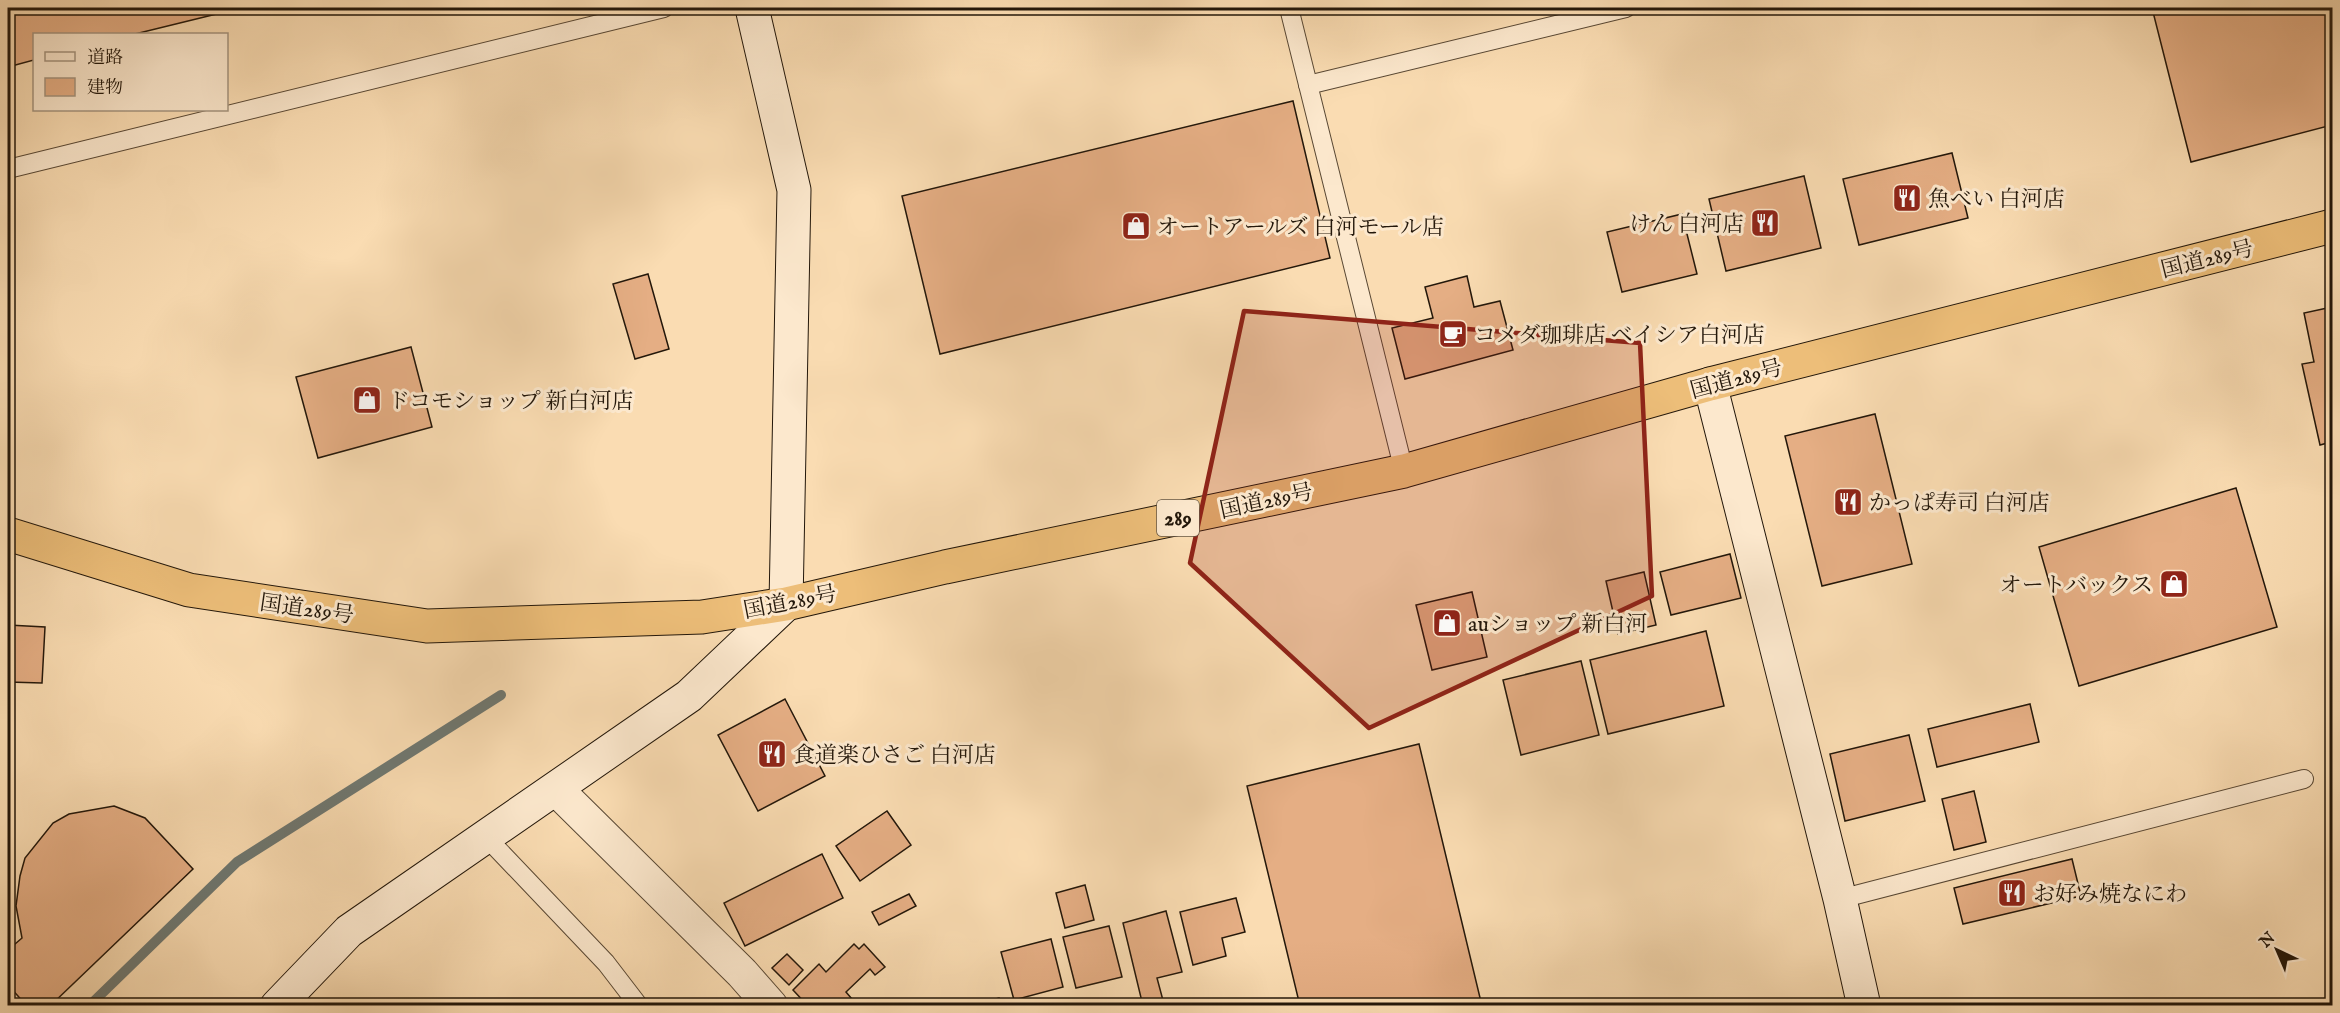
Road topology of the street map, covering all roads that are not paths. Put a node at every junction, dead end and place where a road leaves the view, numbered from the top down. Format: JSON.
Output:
{"nodes":[{"id":1,"x":664,"y":8,"type":"edge"},
{"id":2,"x":752,"y":8,"type":"edge"},
{"id":3,"x":1290,"y":8,"type":"edge"},
{"id":4,"x":1626,"y":8,"type":"edge"},
{"id":5,"x":1308,"y":85,"type":"junction"},
{"id":6,"x":8,"y":169,"type":"edge"},
{"id":7,"x":2332,"y":226,"type":"edge"},
{"id":8,"x":1710,"y":384,"type":"junction"},
{"id":9,"x":1404,"y":471,"type":"junction"},
{"id":10,"x":8,"y":534,"type":"edge"},
{"id":11,"x":786,"y":604,"type":"junction"},
{"id":12,"x":2304,"y":779,"type":"dead end"},
{"id":13,"x":556,"y":789,"type":"junction"},
{"id":14,"x":487,"y":838,"type":"junction"},
{"id":15,"x":1840,"y":899,"type":"junction"},
{"id":16,"x":277,"y":1005,"type":"edge"},
{"id":17,"x":639,"y":1005,"type":"edge"},
{"id":18,"x":771,"y":1005,"type":"edge"},
{"id":19,"x":1864,"y":1005,"type":"edge"}],
"edges":[{"from":1,"to":6,"type":"lane"},
{"from":2,"to":11,"type":"street"},
{"from":3,"to":5,"type":"lane"},
{"from":4,"to":5,"type":"lane"},
{"from":5,"to":9,"type":"lane"},
{"from":7,"to":8,"type":"highway","name":"国道289号","number":"289"},
{"from":8,"to":9,"type":"highway","name":"国道289号","number":"289"},
{"from":8,"to":15,"type":"street"},
{"from":9,"to":11,"type":"highway","name":"国道289号","number":"289"},
{"from":10,"to":11,"type":"highway","name":"国道289号","number":"289"},
{"from":11,"to":13,"type":"street"},
{"from":12,"to":15,"type":"lane"},
{"from":13,"to":14,"type":"street"},
{"from":13,"to":18,"type":"street"},
{"from":14,"to":16,"type":"street"},
{"from":14,"to":17,"type":"lane"},
{"from":15,"to":19,"type":"street"}]}
